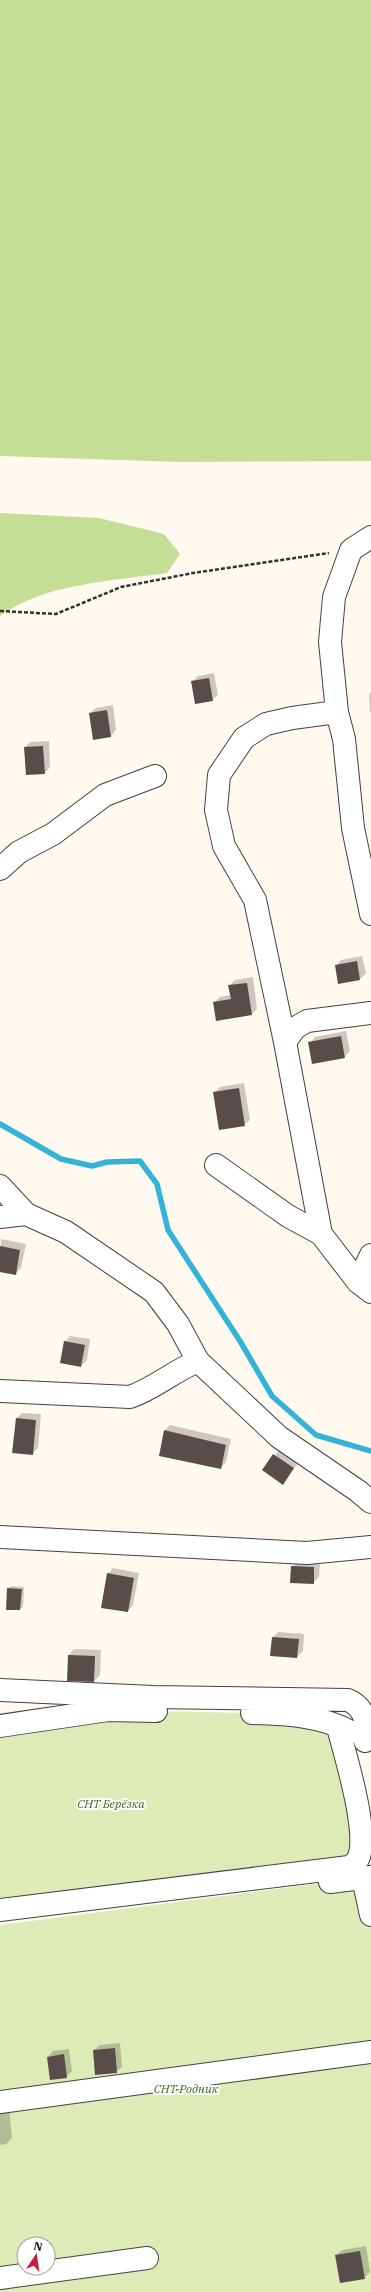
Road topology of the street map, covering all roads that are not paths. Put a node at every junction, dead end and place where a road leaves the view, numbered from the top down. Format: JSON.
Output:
{"nodes":[{"id":1,"x":371,"y":537,"type":"edge"},
{"id":2,"x":337,"y":712,"type":"junction"},
{"id":3,"x":155,"y":776,"type":"dead end"},
{"id":4,"x":362,"y":828,"type":"edge"},
{"id":5,"x":0,"y":869,"type":"edge"},
{"id":6,"x":371,"y":914,"type":"edge"},
{"id":7,"x":371,"y":1013,"type":"edge"},
{"id":8,"x":284,"y":1042,"type":"junction"},
{"id":9,"x":216,"y":1165,"type":"dead end"},
{"id":10,"x":0,"y":1186,"type":"edge"},
{"id":11,"x":26,"y":1214,"type":"junction"},
{"id":12,"x":0,"y":1217,"type":"edge"},
{"id":13,"x":321,"y":1234,"type":"junction"},
{"id":14,"x":371,"y":1255,"type":"edge"},
{"id":15,"x":364,"y":1287,"type":"edge"},
{"id":16,"x":198,"y":1361,"type":"junction"},
{"id":17,"x":0,"y":1390,"type":"edge"},
{"id":18,"x":371,"y":1502,"type":"edge"},
{"id":19,"x":0,"y":1536,"type":"edge"},
{"id":20,"x":371,"y":1547,"type":"edge"},
{"id":21,"x":0,"y":1690,"type":"edge"},
{"id":22,"x":0,"y":1726,"type":"edge"},
{"id":23,"x":338,"y":1727,"type":"junction"},
{"id":24,"x":368,"y":1745,"type":"edge"},
{"id":25,"x":367,"y":1877,"type":"edge"},
{"id":26,"x":0,"y":1910,"type":"edge"},
{"id":27,"x":371,"y":1915,"type":"edge"},
{"id":28,"x":0,"y":1925,"type":"edge"},
{"id":29,"x":371,"y":2052,"type":"edge"},
{"id":30,"x":0,"y":2102,"type":"edge"},
{"id":31,"x":147,"y":2258,"type":"dead end"},
{"id":32,"x":0,"y":2278,"type":"edge"}],
"edges":[{"from":1,"to":2,"type":"street"},
{"from":2,"to":4,"type":"street"},
{"from":2,"to":8,"type":"street"},
{"from":3,"to":5,"type":"street"},
{"from":4,"to":6,"type":"street"},
{"from":7,"to":8,"type":"street"},
{"from":8,"to":13,"type":"street"},
{"from":9,"to":13,"type":"street"},
{"from":10,"to":11,"type":"street"},
{"from":11,"to":12,"type":"street"},
{"from":11,"to":16,"type":"street"},
{"from":13,"to":15,"type":"street"},
{"from":14,"to":15,"type":"street"},
{"from":16,"to":17,"type":"street"},
{"from":16,"to":18,"type":"street"},
{"from":19,"to":20,"type":"street"},
{"from":21,"to":24,"type":"street"},
{"from":22,"to":23,"type":"street"},
{"from":23,"to":24,"type":"street"},
{"from":23,"to":26,"type":"street"},
{"from":25,"to":27,"type":"street"},
{"from":25,"to":28,"type":"street"},
{"from":29,"to":30,"type":"street"},
{"from":31,"to":32,"type":"street"}]}
